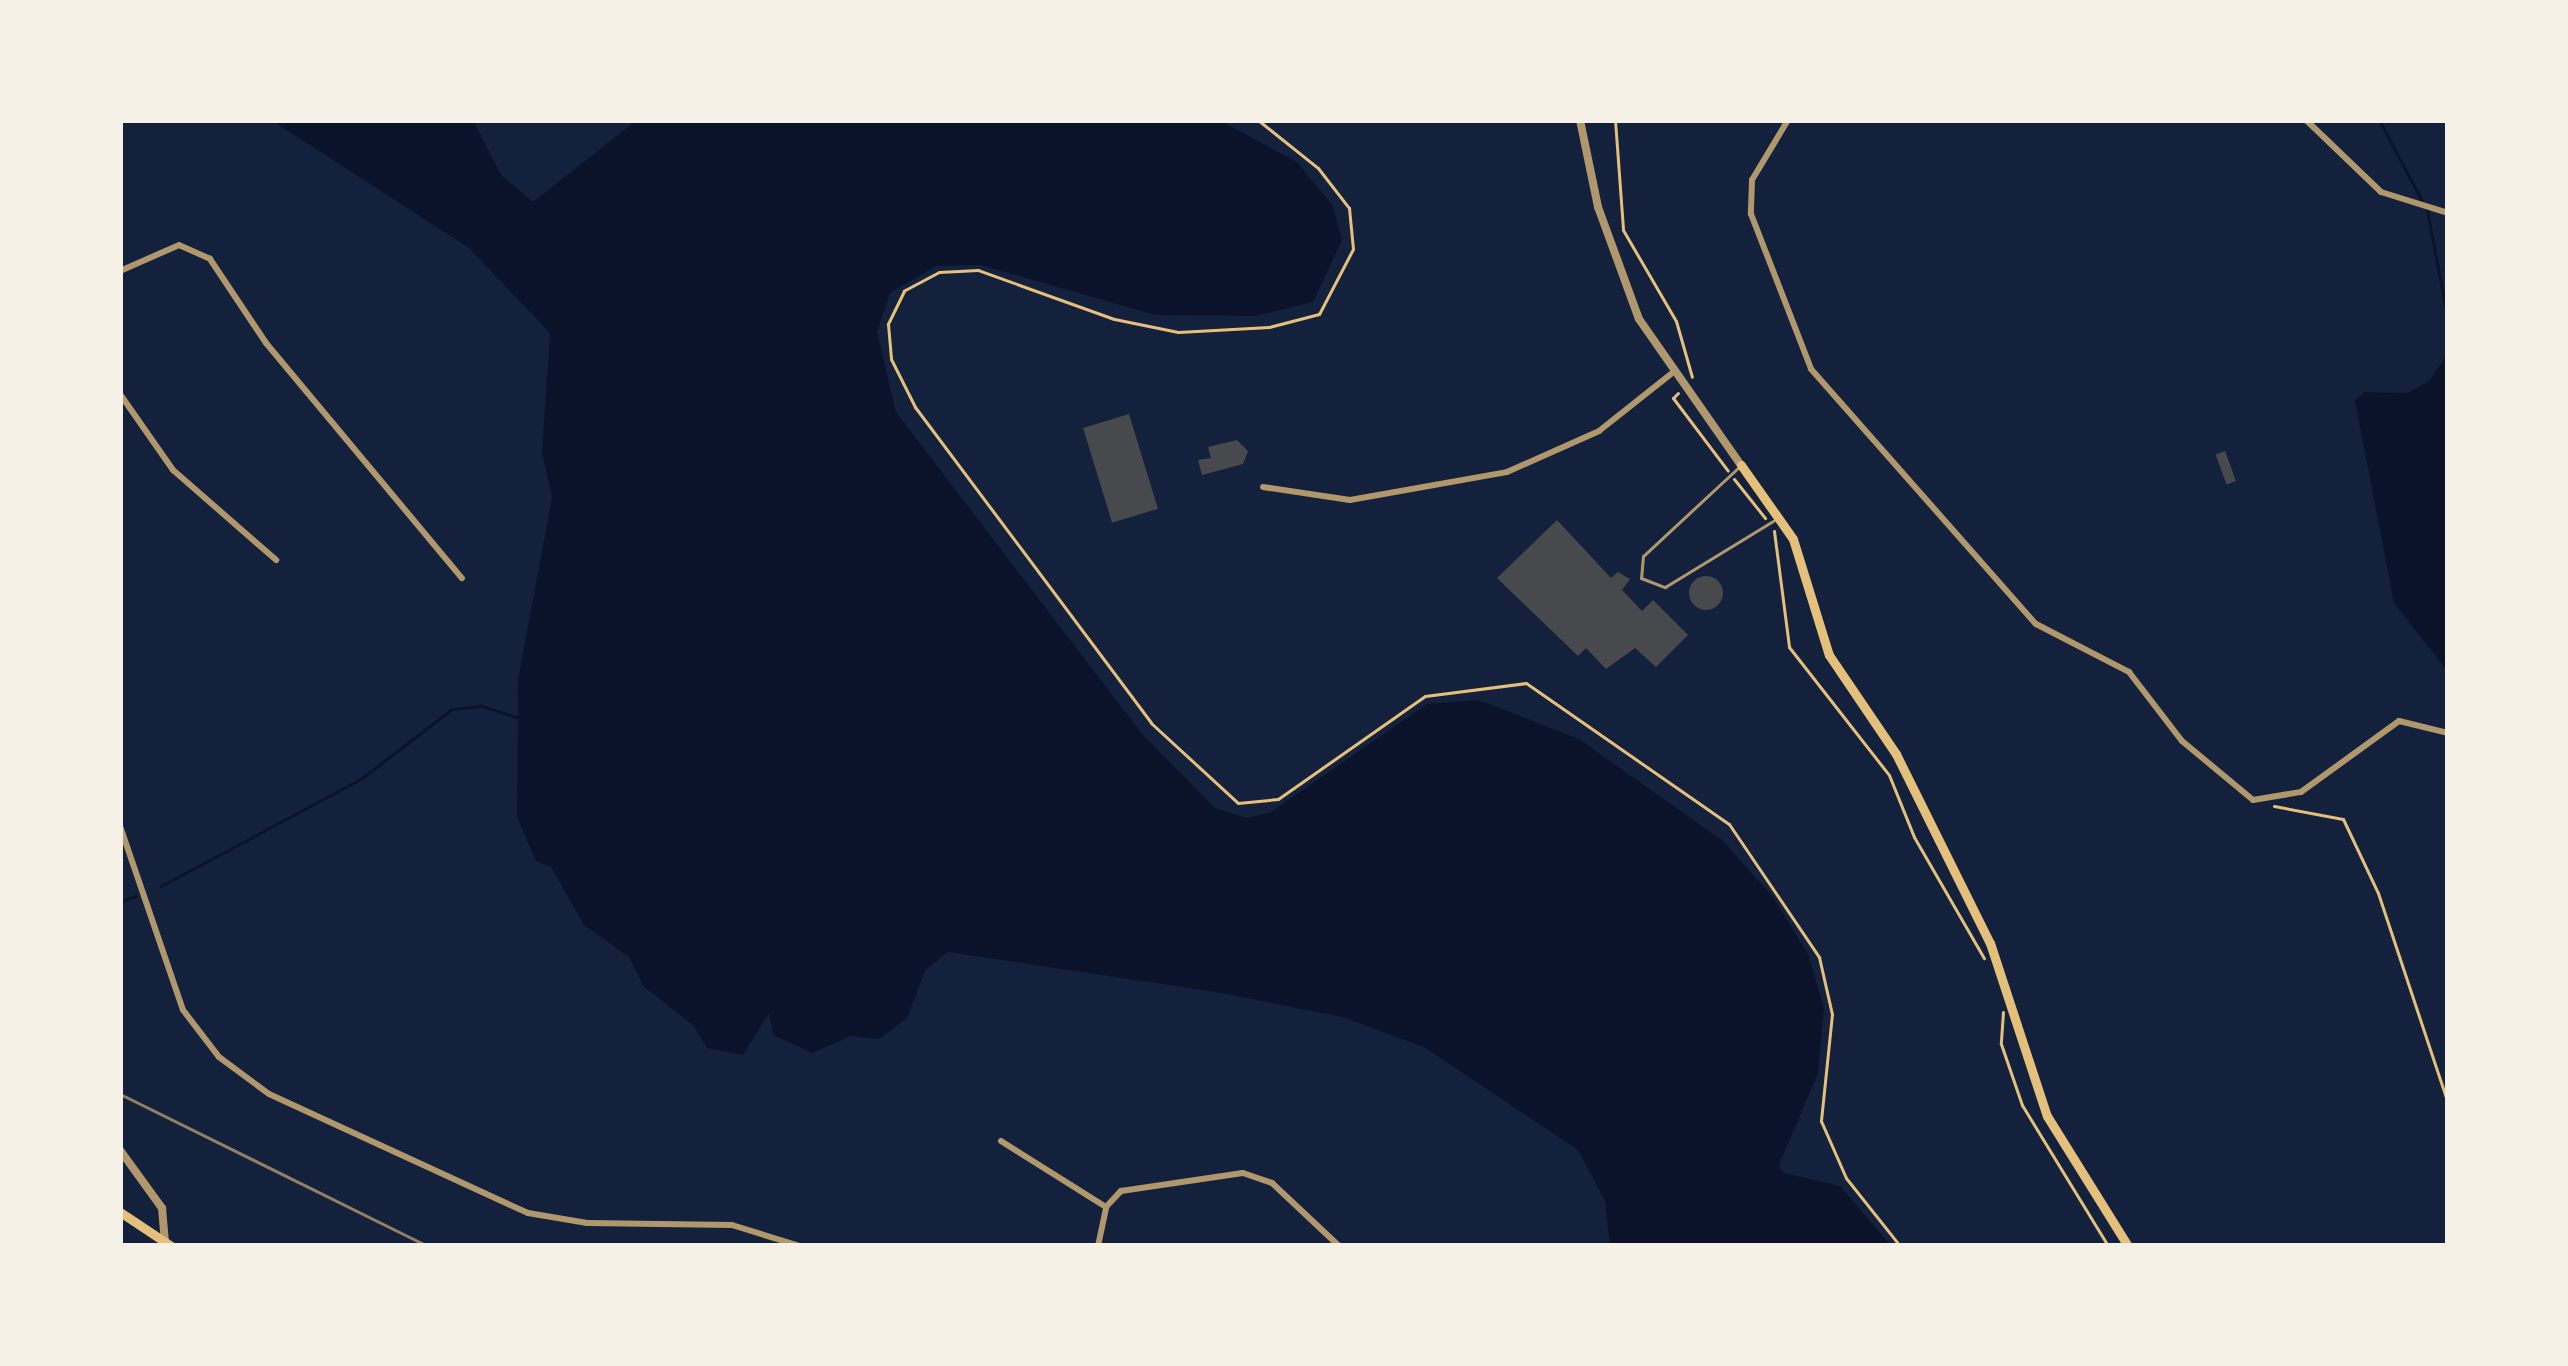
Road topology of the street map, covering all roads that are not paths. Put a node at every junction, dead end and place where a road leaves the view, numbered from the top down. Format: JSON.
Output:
{"nodes":[{"id":1,"x":1580,"y":120,"type":"edge"},
{"id":2,"x":1789,"y":120,"type":"edge"},
{"id":3,"x":2306,"y":120,"type":"edge"},
{"id":4,"x":2448,"y":213,"type":"edge"},
{"id":5,"x":120,"y":272,"type":"edge"},
{"id":6,"x":1671,"y":374,"type":"junction"},
{"id":7,"x":120,"y":394,"type":"edge"},
{"id":8,"x":1741,"y":465,"type":"junction"},
{"id":9,"x":1263,"y":487,"type":"dead end"},
{"id":10,"x":1778,"y":517,"type":"junction"},
{"id":11,"x":276,"y":560,"type":"dead end"},
{"id":12,"x":462,"y":578,"type":"dead end"},
{"id":13,"x":2448,"y":733,"type":"edge"},
{"id":14,"x":120,"y":826,"type":"edge"},
{"id":15,"x":1001,"y":1141,"type":"dead end"},
{"id":16,"x":120,"y":1150,"type":"edge"},
{"id":17,"x":1106,"y":1208,"type":"junction"},
{"id":18,"x":120,"y":1212,"type":"edge"},
{"id":19,"x":168,"y":1244,"type":"edge"},
{"id":20,"x":800,"y":1246,"type":"edge"},
{"id":21,"x":1098,"y":1246,"type":"edge"},
{"id":22,"x":1339,"y":1246,"type":"edge"},
{"id":23,"x":2128,"y":1246,"type":"edge"}],
"edges":[{"from":1,"to":6,"type":"street"},
{"from":2,"to":13,"type":"street"},
{"from":3,"to":4,"type":"street"},
{"from":5,"to":12,"type":"street"},
{"from":6,"to":8,"type":"street"},
{"from":6,"to":9,"type":"street"},
{"from":7,"to":11,"type":"street"},
{"from":8,"to":10,"type":"main road"},
{"from":8,"to":10,"type":"lane"},
{"from":10,"to":23,"type":"main road"},
{"from":14,"to":20,"type":"street"},
{"from":15,"to":17,"type":"street"},
{"from":16,"to":19,"type":"street"},
{"from":17,"to":21,"type":"street"},
{"from":17,"to":22,"type":"street"},
{"from":18,"to":19,"type":"main road"}]}
